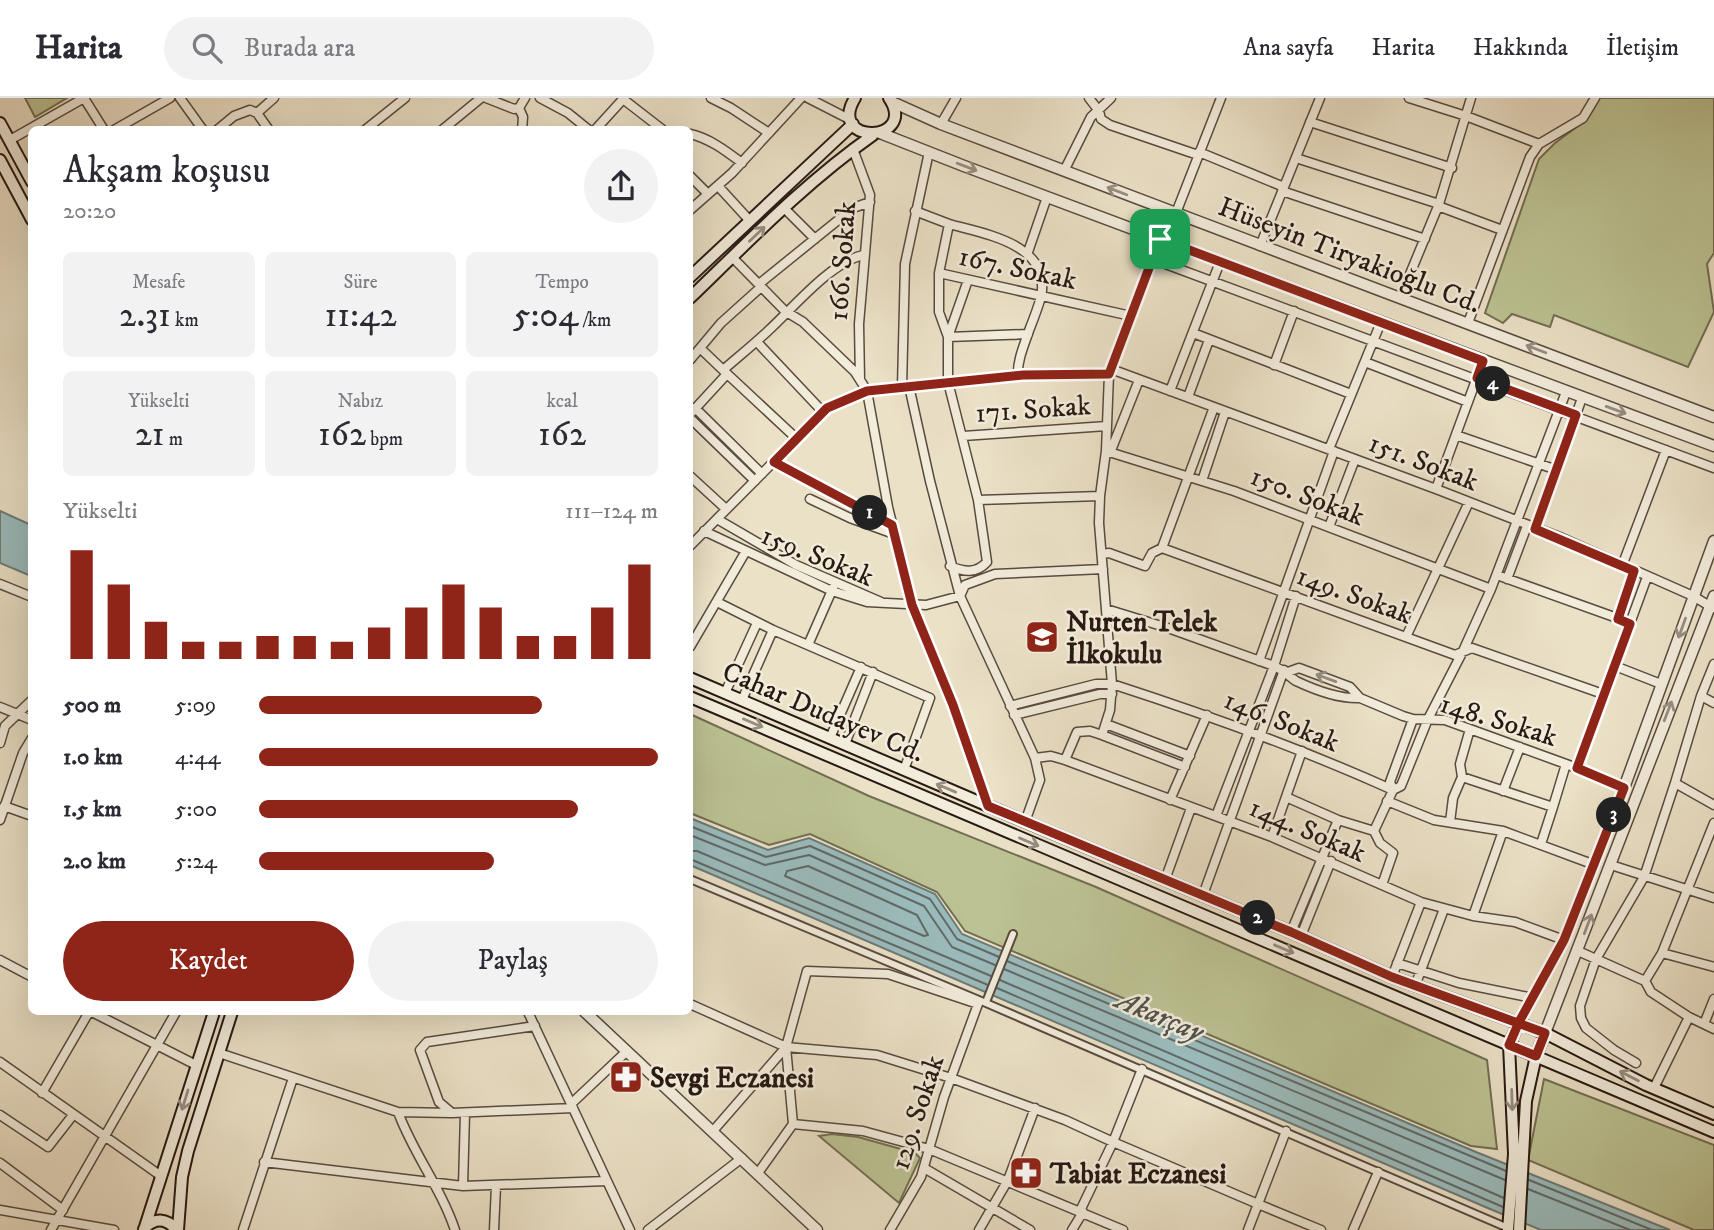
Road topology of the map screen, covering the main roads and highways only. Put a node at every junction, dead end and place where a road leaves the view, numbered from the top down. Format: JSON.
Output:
{"nodes":[{"id":1,"x":855,"y":98,"type":"edge"},
{"id":2,"x":890,"y":99,"type":"edge"},
{"id":3,"x":852,"y":122,"type":"junction"},
{"id":4,"x":0,"y":123,"type":"edge"},
{"id":5,"x":877,"y":134,"type":"junction"},
{"id":6,"x":0,"y":160,"type":"edge"},
{"id":7,"x":28,"y":174,"type":"edge"},
{"id":8,"x":28,"y":212,"type":"edge"},
{"id":9,"x":693,"y":274,"type":"edge"},
{"id":10,"x":693,"y":295,"type":"edge"},
{"id":11,"x":693,"y":679,"type":"edge"},
{"id":12,"x":693,"y":698,"type":"edge"},
{"id":13,"x":213,"y":1015,"type":"edge"},
{"id":14,"x":231,"y":1015,"type":"edge"},
{"id":15,"x":1519,"y":1022,"type":"junction"},
{"id":16,"x":1545,"y":1033,"type":"junction"},
{"id":17,"x":1509,"y":1045,"type":"junction"},
{"id":18,"x":1536,"y":1056,"type":"junction"},
{"id":19,"x":1714,"y":1114,"type":"edge"},
{"id":20,"x":1714,"y":1132,"type":"edge"},
{"id":21,"x":1519,"y":1156,"type":"junction"},
{"id":22,"x":1513,"y":1226,"type":"edge"},
{"id":23,"x":144,"y":1230,"type":"edge"},
{"id":24,"x":177,"y":1230,"type":"edge"}],
"edges":[{"from":1,"to":3,"type":"main road"},
{"from":2,"to":5,"type":"main road","name":"Hüseyin Tiryakioğlu Cd."},
{"from":3,"to":5,"type":"main road","name":"Hüseyin Tiryakioğlu Cd."},
{"from":3,"to":9,"type":"main road"},
{"from":4,"to":7,"type":"main road"},
{"from":10,"to":5,"type":"main road","one_way":true},
{"from":6,"to":8,"type":"main road"},
{"from":15,"to":11,"type":"main road","name":"Cahar Dudayev Cd.","one_way":true},
{"from":12,"to":17,"type":"main road","name":"Cahar Dudayev Cd.","one_way":true},
{"from":13,"to":23,"type":"main road","one_way":true},
{"from":14,"to":24,"type":"main road"},
{"from":15,"to":16,"type":"main road","name":"Cahar Dudayev Cd."},
{"from":15,"to":17,"type":"main road"},
{"from":16,"to":18,"type":"main road"},
{"from":19,"to":16,"type":"main road","name":"Cahar Dudayev Cd.","one_way":true},
{"from":17,"to":18,"type":"main road","name":"Cahar Dudayev Cd."},
{"from":17,"to":21,"type":"main road","one_way":true},
{"from":18,"to":20,"type":"main road","name":"Cahar Dudayev Cd."},
{"from":18,"to":21,"type":"main road"},
{"from":21,"to":22,"type":"main road"},
{"from":23,"to":24,"type":"main road"}]}
